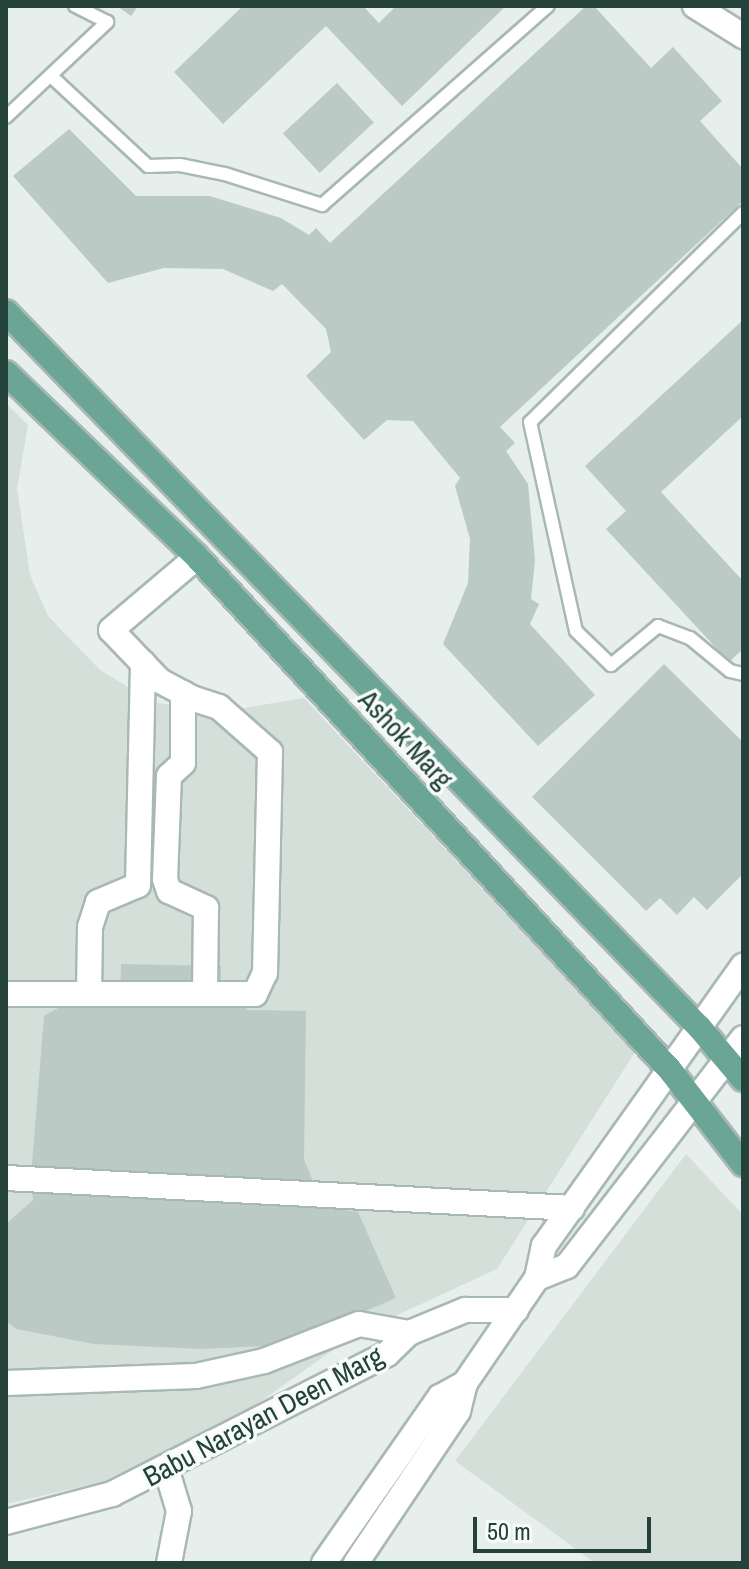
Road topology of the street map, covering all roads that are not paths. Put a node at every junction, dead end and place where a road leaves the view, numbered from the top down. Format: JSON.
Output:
{"nodes":[{"id":1,"x":75,"y":6,"type":"edge"},
{"id":2,"x":548,"y":6,"type":"edge"},
{"id":3,"x":695,"y":6,"type":"edge"},
{"id":4,"x":743,"y":36,"type":"edge"},
{"id":5,"x":51,"y":76,"type":"junction"},
{"id":6,"x":6,"y":117,"type":"edge"},
{"id":7,"x":743,"y":213,"type":"edge"},
{"id":8,"x":6,"y":312,"type":"edge"},
{"id":9,"x":6,"y":373,"type":"edge"},
{"id":10,"x":220,"y":535,"type":"junction"},
{"id":11,"x":197,"y":557,"type":"junction"},
{"id":12,"x":143,"y":663,"type":"junction"},
{"id":13,"x":743,"y":674,"type":"edge"},
{"id":14,"x":183,"y":693,"type":"junction"},
{"id":15,"x":743,"y":966,"type":"edge"},
{"id":16,"x":89,"y":993,"type":"junction"},
{"id":17,"x":205,"y":993,"type":"junction"},
{"id":18,"x":6,"y":994,"type":"edge"},
{"id":19,"x":699,"y":1027,"type":"junction"},
{"id":20,"x":743,"y":1038,"type":"edge"},
{"id":21,"x":727,"y":1060,"type":"junction"},
{"id":22,"x":670,"y":1070,"type":"junction"},
{"id":23,"x":743,"y":1079,"type":"edge"},
{"id":24,"x":694,"y":1102,"type":"junction"},
{"id":25,"x":743,"y":1164,"type":"edge"},
{"id":26,"x":6,"y":1178,"type":"edge"},
{"id":27,"x":572,"y":1208,"type":"junction"},
{"id":28,"x":537,"y":1278,"type":"junction"},
{"id":29,"x":516,"y":1310,"type":"junction"},
{"id":30,"x":409,"y":1333,"type":"junction"},
{"id":31,"x":6,"y":1383,"type":"edge"},
{"id":32,"x":465,"y":1383,"type":"junction"},
{"id":33,"x":166,"y":1468,"type":"junction"},
{"id":34,"x":6,"y":1522,"type":"edge"},
{"id":35,"x":169,"y":1563,"type":"edge"},
{"id":36,"x":324,"y":1563,"type":"edge"},
{"id":37,"x":356,"y":1563,"type":"edge"}],
"edges":[{"from":1,"to":5,"type":"lane"},
{"from":2,"to":5,"type":"lane"},
{"from":3,"to":4,"type":"street"},
{"from":5,"to":6,"type":"lane"},
{"from":7,"to":13,"type":"lane"},
{"from":8,"to":10,"type":"main road","name":"Ashok Marg"},
{"from":9,"to":11,"type":"main road","name":"Ashok Marg"},
{"from":10,"to":11,"type":"main road"},
{"from":10,"to":19,"type":"main road","name":"Ashok Marg"},
{"from":11,"to":12,"type":"street"},
{"from":11,"to":22,"type":"main road","name":"Ashok Marg"},
{"from":12,"to":14,"type":"street"},
{"from":12,"to":16,"type":"street"},
{"from":14,"to":17,"type":"street"},
{"from":14,"to":17,"type":"street"},
{"from":15,"to":19,"type":"street"},
{"from":16,"to":17,"type":"street"},
{"from":16,"to":18,"type":"street"},
{"from":19,"to":21,"type":"main road","name":"Ashok Marg"},
{"from":19,"to":22,"type":"street"},
{"from":20,"to":21,"type":"street"},
{"from":21,"to":23,"type":"main road","name":"Ashok Marg"},
{"from":21,"to":24,"type":"street"},
{"from":22,"to":24,"type":"main road","name":"Ashok Marg"},
{"from":22,"to":27,"type":"street"},
{"from":24,"to":25,"type":"main road","name":"Ashok Marg"},
{"from":24,"to":28,"type":"street"},
{"from":26,"to":27,"type":"street"},
{"from":27,"to":28,"type":"street"},
{"from":28,"to":29,"type":"street"},
{"from":29,"to":30,"type":"street","name":"Babu Narayan Deen Marg"},
{"from":29,"to":32,"type":"street"},
{"from":30,"to":31,"type":"street"},
{"from":30,"to":33,"type":"street","name":"Babu Narayan Deen Marg"},
{"from":32,"to":36,"type":"street"},
{"from":32,"to":37,"type":"street"},
{"from":33,"to":34,"type":"street","name":"Babu Narayan Deen Marg"},
{"from":33,"to":35,"type":"street"}]}
